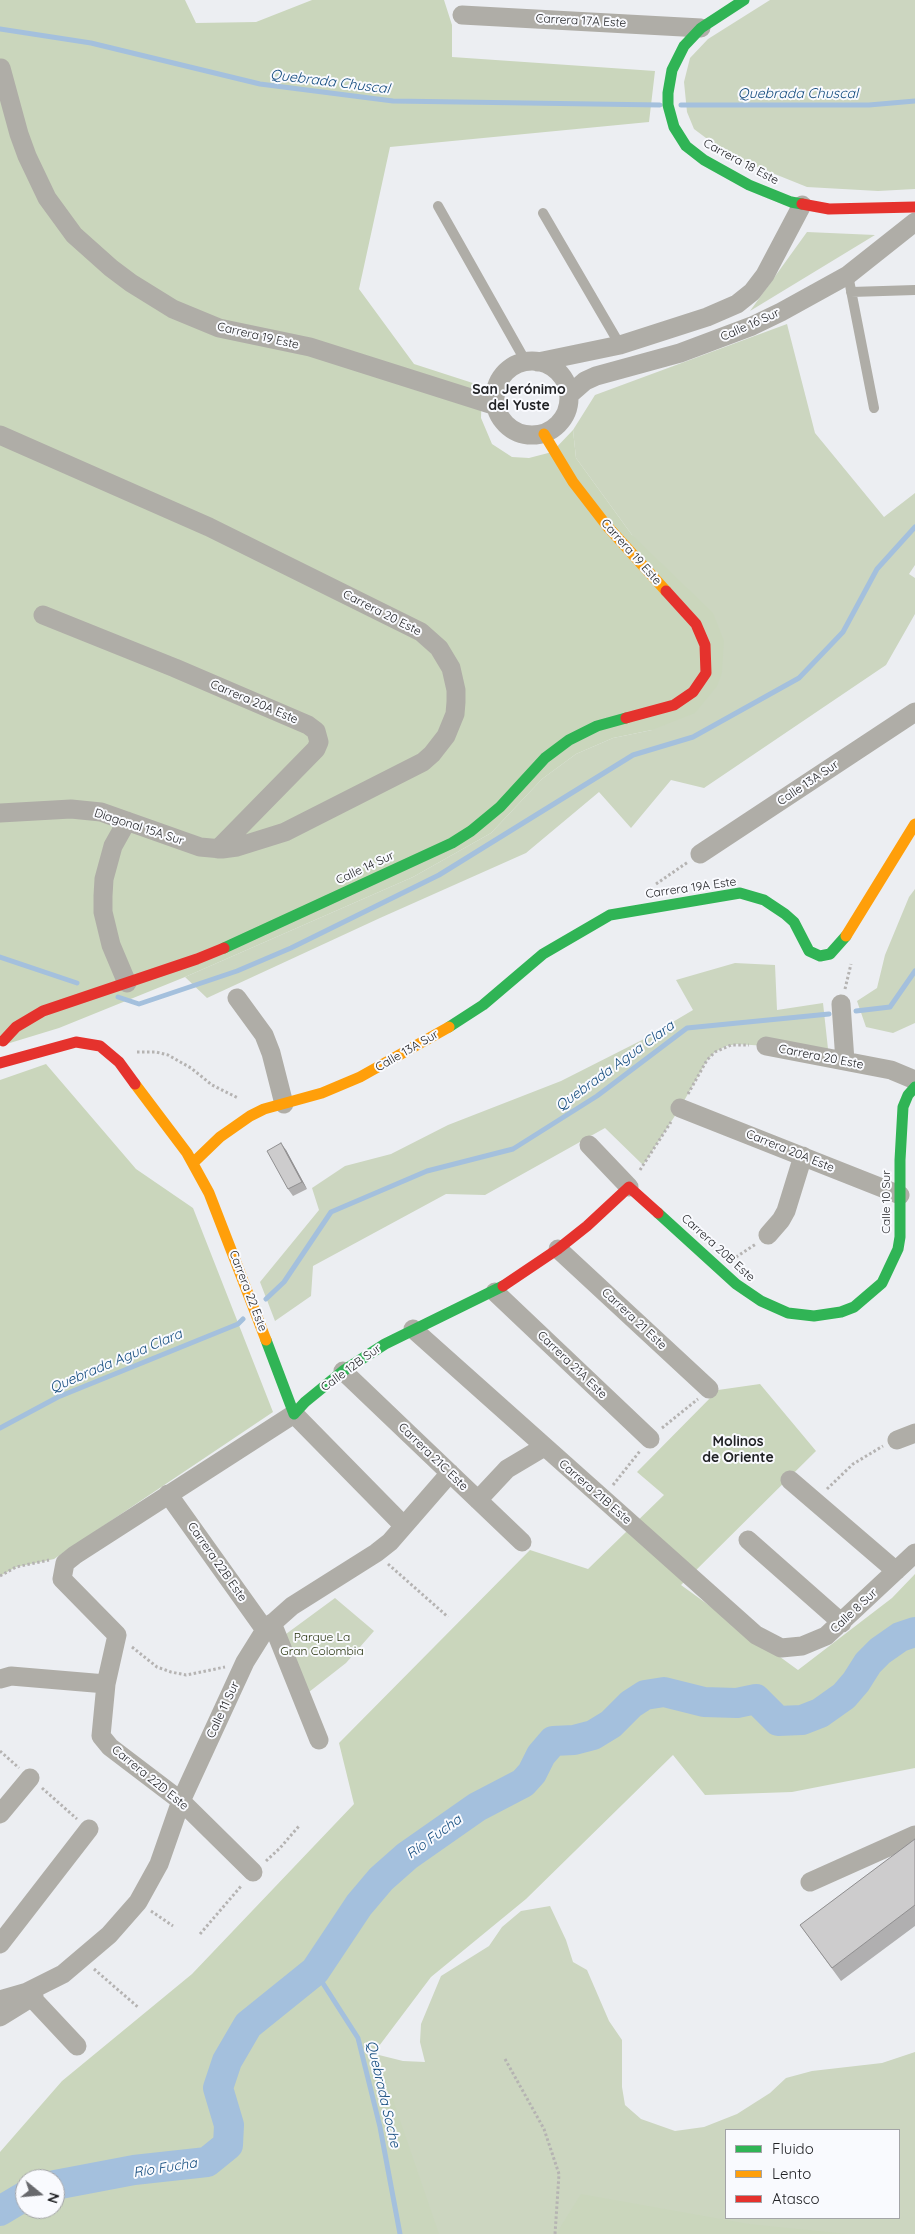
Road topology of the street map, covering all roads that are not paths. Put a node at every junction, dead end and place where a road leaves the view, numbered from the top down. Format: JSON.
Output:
{"nodes":[{"id":1,"x":744,"y":0,"type":"edge"},
{"id":2,"x":462,"y":15,"type":"dead end"},
{"id":3,"x":700,"y":28,"type":"junction"},
{"id":4,"x":1,"y":68,"type":"edge"},
{"id":5,"x":802,"y":204,"type":"junction"},
{"id":6,"x":438,"y":206,"type":"dead end"},
{"id":7,"x":915,"y":207,"type":"edge"},
{"id":8,"x":543,"y":213,"type":"dead end"},
{"id":9,"x":915,"y":222,"type":"edge"},
{"id":10,"x":849,"y":284,"type":"junction"},
{"id":11,"x":915,"y":290,"type":"edge"},
{"id":12,"x":620,"y":345,"type":"junction"},
{"id":13,"x":532,"y":362,"type":"junction"},
{"id":14,"x":569,"y":395,"type":"junction"},
{"id":15,"x":496,"y":406,"type":"junction"},
{"id":16,"x":874,"y":408,"type":"dead end"},
{"id":17,"x":544,"y":434,"type":"junction"},
{"id":18,"x":0,"y":435,"type":"edge"},
{"id":19,"x":43,"y":615,"type":"dead end"},
{"id":20,"x":706,"y":673,"type":"joint"},
{"id":21,"x":915,"y":712,"type":"edge"},
{"id":22,"x":0,"y":813,"type":"edge"},
{"id":23,"x":127,"y":821,"type":"junction"},
{"id":24,"x":915,"y":824,"type":"edge"},
{"id":25,"x":218,"y":848,"type":"junction"},
{"id":26,"x":700,"y":854,"type":"dead end"},
{"id":27,"x":610,"y":915,"type":"joint"},
{"id":28,"x":127,"y":983,"type":"junction"},
{"id":29,"x":237,"y":998,"type":"dead end"},
{"id":30,"x":841,"y":1004,"type":"road end"},
{"id":31,"x":3,"y":1041,"type":"dead end"},
{"id":32,"x":766,"y":1046,"type":"road end"},
{"id":33,"x":845,"y":1061,"type":"junction"},
{"id":34,"x":0,"y":1063,"type":"edge"},
{"id":35,"x":915,"y":1080,"type":"edge"},
{"id":36,"x":915,"y":1087,"type":"edge"},
{"id":37,"x":284,"y":1104,"type":"junction"},
{"id":38,"x":680,"y":1108,"type":"dead end"},
{"id":39,"x":590,"y":1146,"type":"dead end"},
{"id":40,"x":803,"y":1156,"type":"junction"},
{"id":41,"x":193,"y":1163,"type":"junction"},
{"id":42,"x":629,"y":1187,"type":"junction"},
{"id":43,"x":900,"y":1195,"type":"junction"},
{"id":44,"x":768,"y":1235,"type":"road end"},
{"id":45,"x":558,"y":1249,"type":"junction"},
{"id":46,"x":495,"y":1292,"type":"junction"},
{"id":47,"x":828,"y":1315,"type":"joint"},
{"id":48,"x":413,"y":1329,"type":"junction"},
{"id":49,"x":343,"y":1371,"type":"junction"},
{"id":50,"x":710,"y":1389,"type":"dead end"},
{"id":51,"x":294,"y":1414,"type":"junction"},
{"id":52,"x":915,"y":1433,"type":"edge"},
{"id":53,"x":650,"y":1439,"type":"dead end"},
{"id":54,"x":898,"y":1440,"type":"road end"},
{"id":55,"x":544,"y":1447,"type":"junction"},
{"id":56,"x":450,"y":1473,"type":"junction"},
{"id":57,"x":790,"y":1480,"type":"dead end"},
{"id":58,"x":168,"y":1494,"type":"junction"},
{"id":59,"x":478,"y":1500,"type":"junction"},
{"id":60,"x":404,"y":1526,"type":"junction"},
{"id":61,"x":748,"y":1540,"type":"dead end"},
{"id":62,"x":522,"y":1542,"type":"dead end"},
{"id":63,"x":915,"y":1553,"type":"edge"},
{"id":64,"x":896,"y":1571,"type":"junction"},
{"id":65,"x":842,"y":1623,"type":"junction"},
{"id":66,"x":268,"y":1627,"type":"junction"},
{"id":67,"x":781,"y":1648,"type":"joint"},
{"id":68,"x":0,"y":1679,"type":"edge"},
{"id":69,"x":106,"y":1684,"type":"junction"},
{"id":70,"x":319,"y":1740,"type":"dead end"},
{"id":71,"x":30,"y":1778,"type":"dead end"},
{"id":72,"x":181,"y":1801,"type":"junction"},
{"id":73,"x":0,"y":1814,"type":"edge"},
{"id":74,"x":89,"y":1829,"type":"dead end"},
{"id":75,"x":915,"y":1835,"type":"edge"},
{"id":76,"x":253,"y":1872,"type":"dead end"},
{"id":77,"x":810,"y":1882,"type":"dead end"},
{"id":78,"x":0,"y":1944,"type":"edge"},
{"id":79,"x":45,"y":1984,"type":"junction"},
{"id":80,"x":32,"y":1998,"type":"junction"},
{"id":81,"x":4,"y":2009,"type":"edge"},
{"id":82,"x":0,"y":2028,"type":"edge"},
{"id":83,"x":77,"y":2046,"type":"dead end"}],
"edges":[{"from":1,"to":3,"type":"street"},
{"from":2,"to":3,"type":"street","name":"Carrera 17A Este"},
{"from":3,"to":5,"type":"street","name":"Carrera 18 Este"},
{"from":4,"to":15,"type":"street","name":"Carrera 19 Este"},
{"from":5,"to":7,"type":"street","name":"Carrera 18 Este"},
{"from":5,"to":12,"type":"street","name":"Calle 16 Sur"},
{"from":6,"to":13,"type":"lane"},
{"from":8,"to":12,"type":"lane"},
{"from":9,"to":10,"type":"street","name":"Calle 16 Sur"},
{"from":10,"to":11,"type":"lane"},
{"from":10,"to":14,"type":"street","name":"Calle 16 Sur"},
{"from":10,"to":16,"type":"lane"},
{"from":12,"to":13,"type":"street","name":"Calle 16 Sur"},
{"from":13,"to":14,"type":"street"},
{"from":13,"to":15,"type":"street"},
{"from":14,"to":17,"type":"street"},
{"from":15,"to":17,"type":"street"},
{"from":17,"to":20,"type":"street","name":"Carrera 19 Este"},
{"from":18,"to":25,"type":"street","name":"Carrera 20 Este"},
{"from":19,"to":25,"type":"street","name":"Carrera 20A Este"},
{"from":20,"to":28,"type":"street","name":"Calle 14 Sur"},
{"from":21,"to":26,"type":"street","name":"Calle 13A Sur"},
{"from":22,"to":23,"type":"street","name":"Diagonal 15A Sur"},
{"from":23,"to":25,"type":"street","name":"Diagonal 15A Sur"},
{"from":23,"to":28,"type":"street"},
{"from":24,"to":27,"type":"street","name":"Carrera 19A Este"},
{"from":27,"to":37,"type":"street","name":"Calle 13A Sur"},
{"from":28,"to":31,"type":"street","name":"Calle 14 Sur"},
{"from":29,"to":37,"type":"street"},
{"from":30,"to":33,"type":"street"},
{"from":32,"to":33,"type":"street","name":"Carrera 20 Este"},
{"from":33,"to":35,"type":"street","name":"Carrera 20 Este"},
{"from":34,"to":41,"type":"street","name":"Carrera 22 Este"},
{"from":36,"to":43,"type":"street","name":"Calle 10 Sur"},
{"from":37,"to":41,"type":"street","name":"Calle 13A Sur"},
{"from":38,"to":40,"type":"street","name":"Carrera 20A Este"},
{"from":39,"to":42,"type":"street"},
{"from":40,"to":43,"type":"street","name":"Carrera 20A Este"},
{"from":40,"to":44,"type":"street"},
{"from":41,"to":51,"type":"street","name":"Carrera 22 Este"},
{"from":42,"to":45,"type":"street","name":"Calle 12B Sur"},
{"from":42,"to":47,"type":"street","name":"Carrera 20B Este"},
{"from":43,"to":47,"type":"street","name":"Calle 10 Sur"},
{"from":45,"to":46,"type":"street","name":"Calle 12B Sur"},
{"from":45,"to":50,"type":"street","name":"Carrera 21 Este"},
{"from":46,"to":48,"type":"street","name":"Calle 12B Sur"},
{"from":46,"to":53,"type":"street","name":"Carrera 21A Este"},
{"from":48,"to":49,"type":"street","name":"Calle 12B Sur"},
{"from":48,"to":55,"type":"street","name":"Carrera 21B Este"},
{"from":49,"to":51,"type":"street","name":"Calle 12B Sur"},
{"from":49,"to":56,"type":"street","name":"Carrera 21C Este"},
{"from":51,"to":58,"type":"street","name":"Calle 12B Sur"},
{"from":51,"to":60,"type":"street","name":"Carrera 22 Este"},
{"from":52,"to":54,"type":"street"},
{"from":55,"to":59,"type":"street"},
{"from":55,"to":67,"type":"street","name":"Carrera 21B Este"},
{"from":56,"to":59,"type":"street","name":"Carrera 21C Este"},
{"from":56,"to":60,"type":"street","name":"Calle 11 Sur"},
{"from":57,"to":64,"type":"street"},
{"from":58,"to":66,"type":"street","name":"Carrera 22B Este"},
{"from":58,"to":69,"type":"street","name":"Calle 12B Sur"},
{"from":59,"to":62,"type":"street","name":"Carrera 21C Este"},
{"from":60,"to":66,"type":"street","name":"Calle 11 Sur"},
{"from":61,"to":65,"type":"street"},
{"from":63,"to":64,"type":"street","name":"Calle 8 Sur"},
{"from":64,"to":65,"type":"street","name":"Calle 8 Sur"},
{"from":65,"to":67,"type":"street","name":"Calle 8 Sur"},
{"from":66,"to":70,"type":"street","name":"Carrera 22B Este"},
{"from":66,"to":72,"type":"street","name":"Calle 11 Sur"},
{"from":68,"to":69,"type":"street"},
{"from":69,"to":72,"type":"street","name":"Carrera 22D Este"},
{"from":71,"to":73,"type":"street"},
{"from":72,"to":76,"type":"street","name":"Carrera 22D Este"},
{"from":72,"to":79,"type":"street","name":"Calle 11 Sur"},
{"from":74,"to":78,"type":"street"},
{"from":75,"to":77,"type":"street"},
{"from":79,"to":80,"type":"street","name":"Calle 11 Sur"},
{"from":79,"to":81,"type":"street","name":"Calle 11 Sur"},
{"from":80,"to":81,"type":"street","name":"Calle 11 Sur"},
{"from":80,"to":83,"type":"street"},
{"from":81,"to":82,"type":"street"}]}
